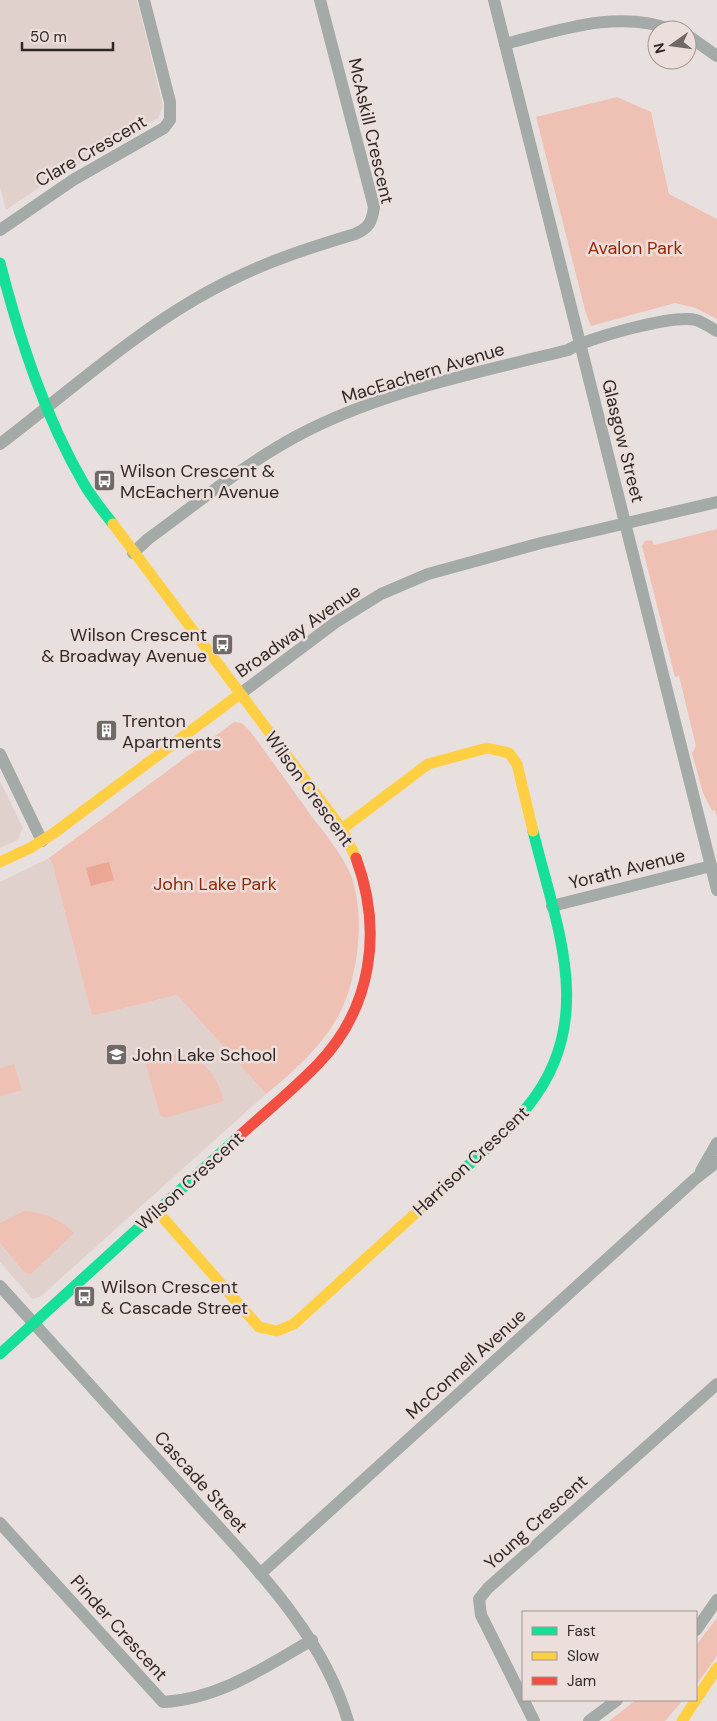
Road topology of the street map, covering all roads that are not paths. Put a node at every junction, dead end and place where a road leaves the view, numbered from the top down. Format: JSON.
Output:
{"nodes":[{"id":1,"x":144,"y":0,"type":"edge"},
{"id":2,"x":320,"y":0,"type":"edge"},
{"id":3,"x":494,"y":0,"type":"edge"},
{"id":4,"x":647,"y":24,"type":"edge"},
{"id":5,"x":697,"y":42,"type":"edge"},
{"id":6,"x":505,"y":44,"type":"junction"},
{"id":7,"x":717,"y":56,"type":"edge"},
{"id":8,"x":0,"y":230,"type":"edge"},
{"id":9,"x":0,"y":263,"type":"edge"},
{"id":10,"x":717,"y":331,"type":"edge"},
{"id":11,"x":580,"y":343,"type":"junction"},
{"id":12,"x":46,"y":408,"type":"junction"},
{"id":13,"x":0,"y":444,"type":"edge"},
{"id":14,"x":717,"y":502,"type":"edge"},
{"id":15,"x":626,"y":525,"type":"junction"},
{"id":16,"x":133,"y":553,"type":"junction"},
{"id":17,"x":240,"y":694,"type":"junction"},
{"id":18,"x":0,"y":754,"type":"edge"},
{"id":19,"x":342,"y":828,"type":"junction"},
{"id":20,"x":42,"y":841,"type":"junction"},
{"id":21,"x":0,"y":862,"type":"edge"},
{"id":22,"x":711,"y":866,"type":"junction"},
{"id":23,"x":717,"y":890,"type":"edge"},
{"id":24,"x":552,"y":906,"type":"junction"},
{"id":25,"x":717,"y":1143,"type":"edge"},
{"id":26,"x":717,"y":1162,"type":"edge"},
{"id":27,"x":695,"y":1179,"type":"junction"},
{"id":28,"x":157,"y":1212,"type":"junction"},
{"id":29,"x":0,"y":1286,"type":"edge"},
{"id":30,"x":34,"y":1323,"type":"junction"},
{"id":31,"x":0,"y":1354,"type":"edge"},
{"id":32,"x":717,"y":1384,"type":"edge"},
{"id":33,"x":0,"y":1523,"type":"edge"},
{"id":34,"x":260,"y":1574,"type":"junction"},
{"id":35,"x":717,"y":1600,"type":"edge"},
{"id":36,"x":697,"y":1629,"type":"edge"},
{"id":37,"x":312,"y":1640,"type":"junction"},
{"id":38,"x":717,"y":1668,"type":"edge"},
{"id":39,"x":522,"y":1697,"type":"edge"},
{"id":40,"x":697,"y":1698,"type":"edge"},
{"id":41,"x":711,"y":1698,"type":"dead end"},
{"id":42,"x":524,"y":1701,"type":"edge"},
{"id":43,"x":617,"y":1701,"type":"edge"},
{"id":44,"x":695,"y":1701,"type":"edge"},
{"id":45,"x":348,"y":1721,"type":"edge"},
{"id":46,"x":534,"y":1721,"type":"edge"},
{"id":47,"x":589,"y":1721,"type":"edge"},
{"id":48,"x":682,"y":1721,"type":"edge"},
{"id":49,"x":688,"y":1721,"type":"edge"}],
"edges":[{"from":1,"to":8,"type":"street","name":"Clare Crescent"},
{"from":2,"to":12,"type":"street","name":"McAskill Crescent"},
{"from":3,"to":6,"type":"street","name":"Glasgow Street"},
{"from":4,"to":6,"type":"street"},
{"from":5,"to":7,"type":"street"},
{"from":6,"to":11,"type":"street","name":"Glasgow Street"},
{"from":9,"to":12,"type":"main road","name":"Wilson Crescent"},
{"from":10,"to":11,"type":"street","name":"MacEachern Avenue"},
{"from":11,"to":15,"type":"street","name":"Glasgow Street"},
{"from":11,"to":16,"type":"street","name":"MacEachern Avenue"},
{"from":12,"to":13,"type":"street","name":"McAskill Crescent"},
{"from":12,"to":16,"type":"main road","name":"Wilson Crescent"},
{"from":14,"to":15,"type":"street","name":"Broadway Avenue"},
{"from":15,"to":17,"type":"street","name":"Broadway Avenue"},
{"from":15,"to":22,"type":"street","name":"Glasgow Street"},
{"from":16,"to":17,"type":"main road","name":"Wilson Crescent"},
{"from":17,"to":19,"type":"main road","name":"Wilson Crescent"},
{"from":17,"to":20,"type":"main road","name":"Broadway Avenue"},
{"from":18,"to":20,"type":"street"},
{"from":19,"to":24,"type":"main road","name":"Harrison Crescent"},
{"from":19,"to":28,"type":"main road","name":"Wilson Crescent"},
{"from":20,"to":21,"type":"main road","name":"Broadway Avenue"},
{"from":22,"to":23,"type":"street","name":"Glasgow Street"},
{"from":22,"to":24,"type":"street","name":"Yorath Avenue"},
{"from":24,"to":28,"type":"main road","name":"Harrison Crescent"},
{"from":25,"to":27,"type":"street","name":"McConnell Avenue"},
{"from":26,"to":27,"type":"street","name":"McConnell Avenue"},
{"from":27,"to":34,"type":"street","name":"McConnell Avenue"},
{"from":28,"to":30,"type":"main road","name":"Wilson Crescent"},
{"from":29,"to":30,"type":"street","name":"Cascade Street"},
{"from":30,"to":31,"type":"main road","name":"Wilson Crescent"},
{"from":30,"to":34,"type":"street","name":"Cascade Street"},
{"from":32,"to":39,"type":"street","name":"Young Crescent"},
{"from":33,"to":37,"type":"street","name":"Pinder Crescent"},
{"from":34,"to":37,"type":"street","name":"Cascade Street"},
{"from":35,"to":36,"type":"street"},
{"from":37,"to":45,"type":"street","name":"Cascade Street"},
{"from":38,"to":40,"type":"main road"},
{"from":41,"to":49,"type":"main road"},
{"from":42,"to":46,"type":"street","name":"Young Crescent"},
{"from":43,"to":47,"type":"street"},
{"from":44,"to":48,"type":"main road"}]}
